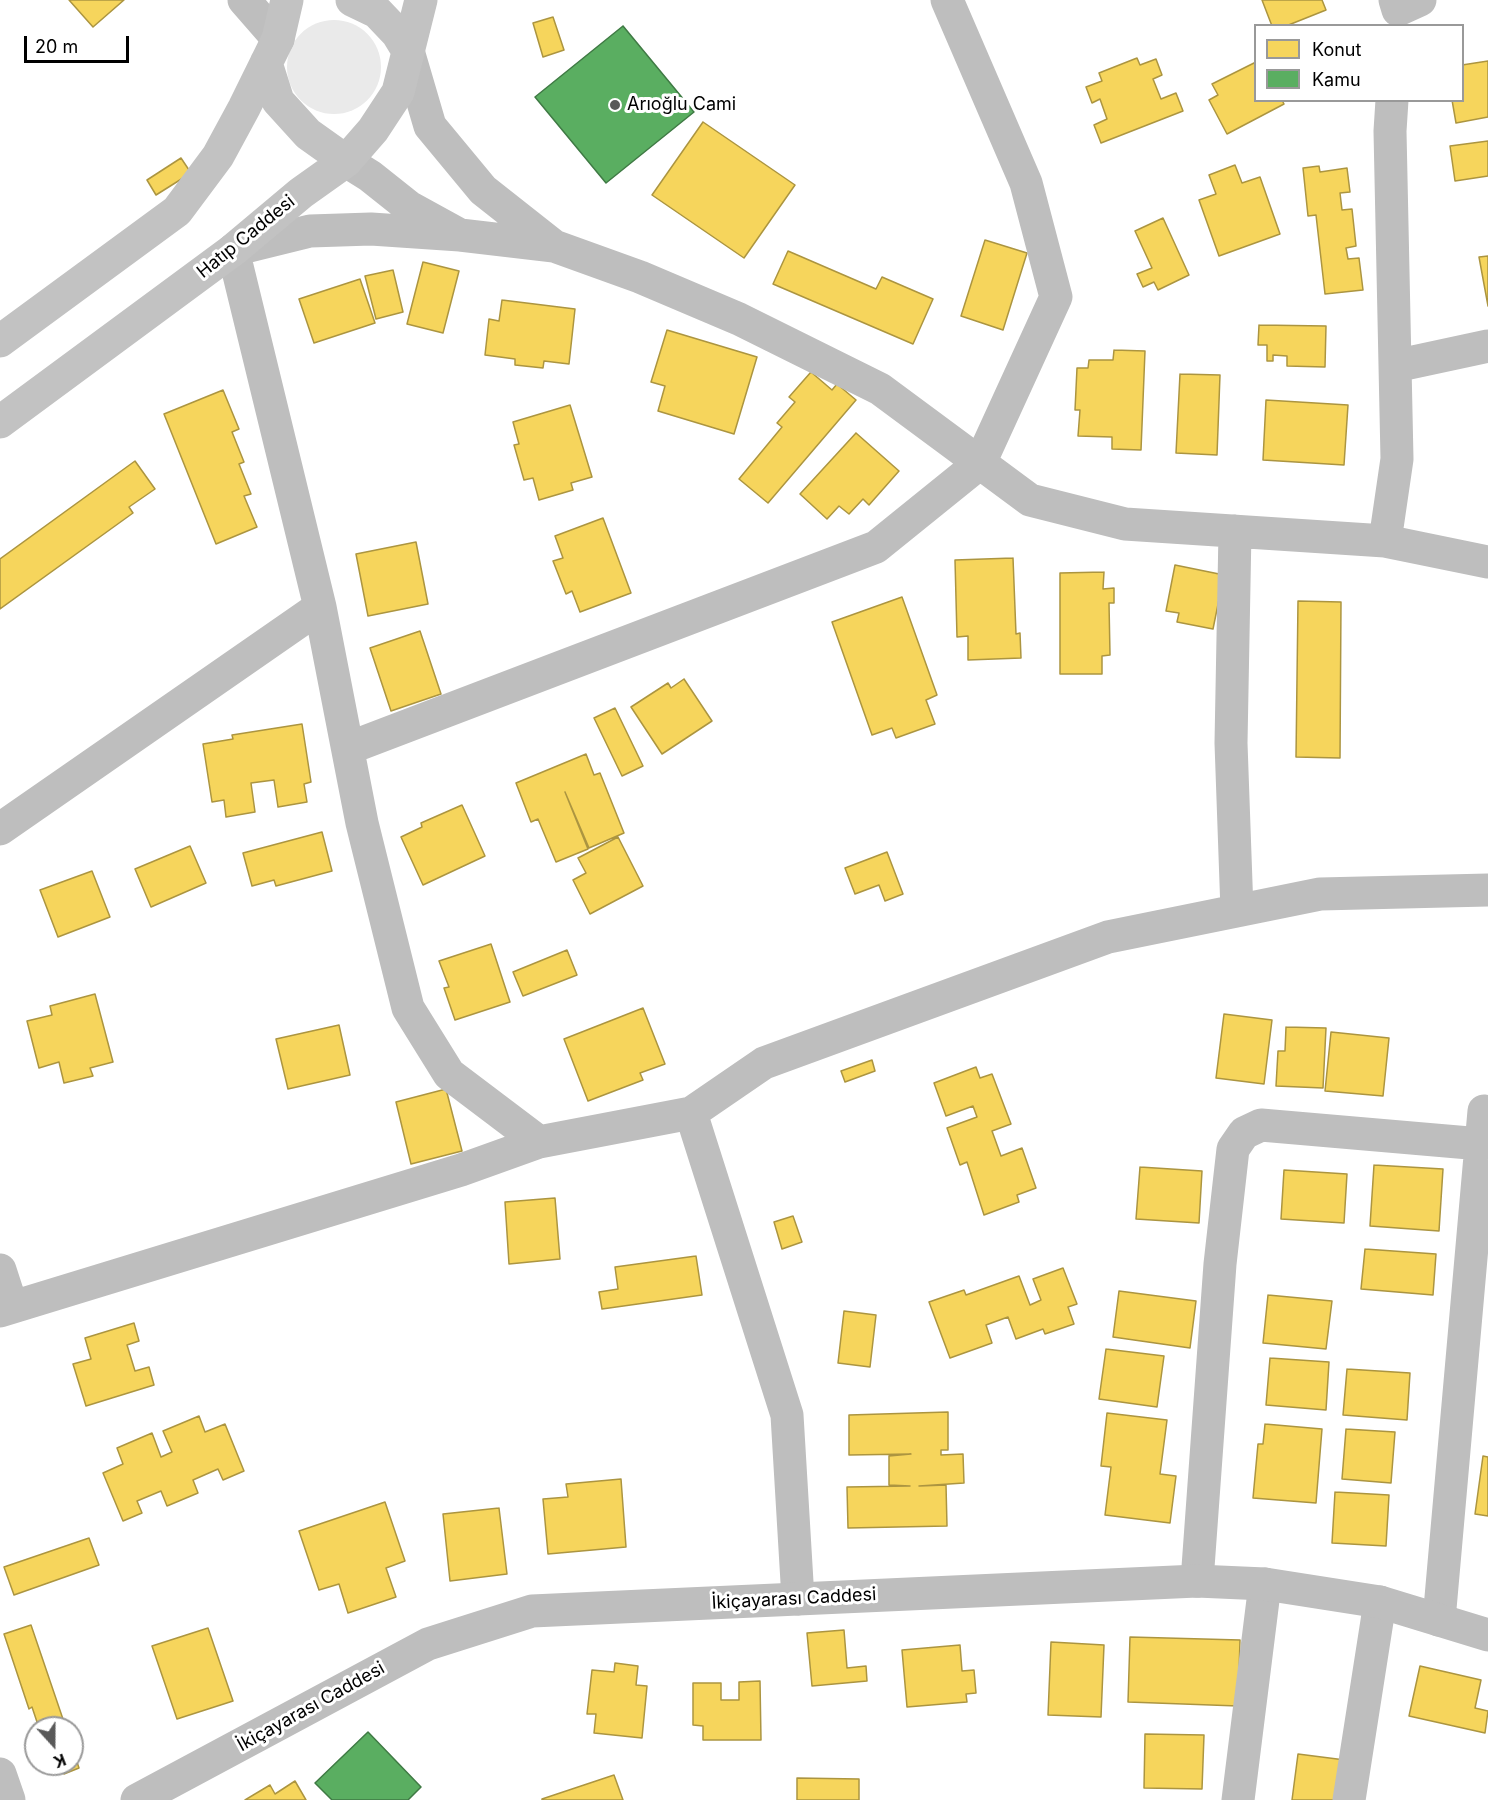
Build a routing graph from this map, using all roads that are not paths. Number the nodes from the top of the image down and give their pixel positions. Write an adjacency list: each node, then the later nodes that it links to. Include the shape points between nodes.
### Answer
1 (244, 0): 6 (street)
2 (288, 0): 6 (main road)
3 (352, 0): 7 (main road, via 376,12)
4 (422, 0): 7 (main road, Hatıp Caddesi)
5 (947, 0): 17 (street, via 1026,183 1056,297)
6 (272, 51): 9 (main road, via 278,101 308,134); 13 (main road, via 218,156 177,211)
7 (408, 51): 9 (main road, Hatıp Caddesi, via 398,92); 11 (street, via 430,126 483,190)
8 (1392, 102): 15 (street)
9 (346, 161): 10 (street, via 409,207); 12 (main road, Hatıp Caddesi)
10 (460, 235): 11 (street); 12 (street, via 371,229 310,231)
11 (554, 246): 17 (street, via 739,319 880,389)
12 (233, 250): 16 (main road, Hatıp Caddesi); 21 (street)
13 (0, 341)
14 (1488, 346): 15 (street)
15 (1395, 366): 19 (street, via 1397,459)
16 (0, 422)
17 (980, 463): 18 (street, via 1030,500 1125,524); 22 (street, via 876,547)
18 (1235, 531): 19 (street); 25 (street, via 1231,743)
19 (1384, 541): 20 (street)
20 (1488, 562)
21 (320, 607): 22 (street); 23 (street)
22 (349, 748): 28 (street, via 362,823 408,1008 449,1074)
23 (0, 829)
24 (1488, 890): 25 (street, via 1320,894)
25 (1237, 911): 27 (street, via 1108,936 764,1063)
26 (1484, 1111): 29 (street)
27 (691, 1113): 28 (street); 34 (street, via 787,1415)
28 (539, 1142): 31 (street, via 461,1170)
29 (1481, 1144): 32 (street, via 1261,1125 1244,1133 1233,1149 1220,1264); 36 (street)
30 (0, 1270): 31 (street)
31 (6, 1309)
32 (1197, 1581): 33 (street, İkiçayarası Caddesi); 34 (street, İkiçayarası Caddesi)
33 (1265, 1584): 35 (street, İkiçayarası Caddesi); 41 (street)
34 (798, 1599): 39 (street, İkiçayarası Caddesi, via 532,1611 428,1644)
35 (1380, 1602): 36 (street, İkiçayarası Caddesi); 42 (street)
36 (1439, 1620): 37 (street, İkiçayarası Caddesi)
37 (1488, 1635)
38 (0, 1774): 40 (street)
39 (142, 1799)
40 (9, 1800)
41 (1238, 1800)
42 (1349, 1800)

